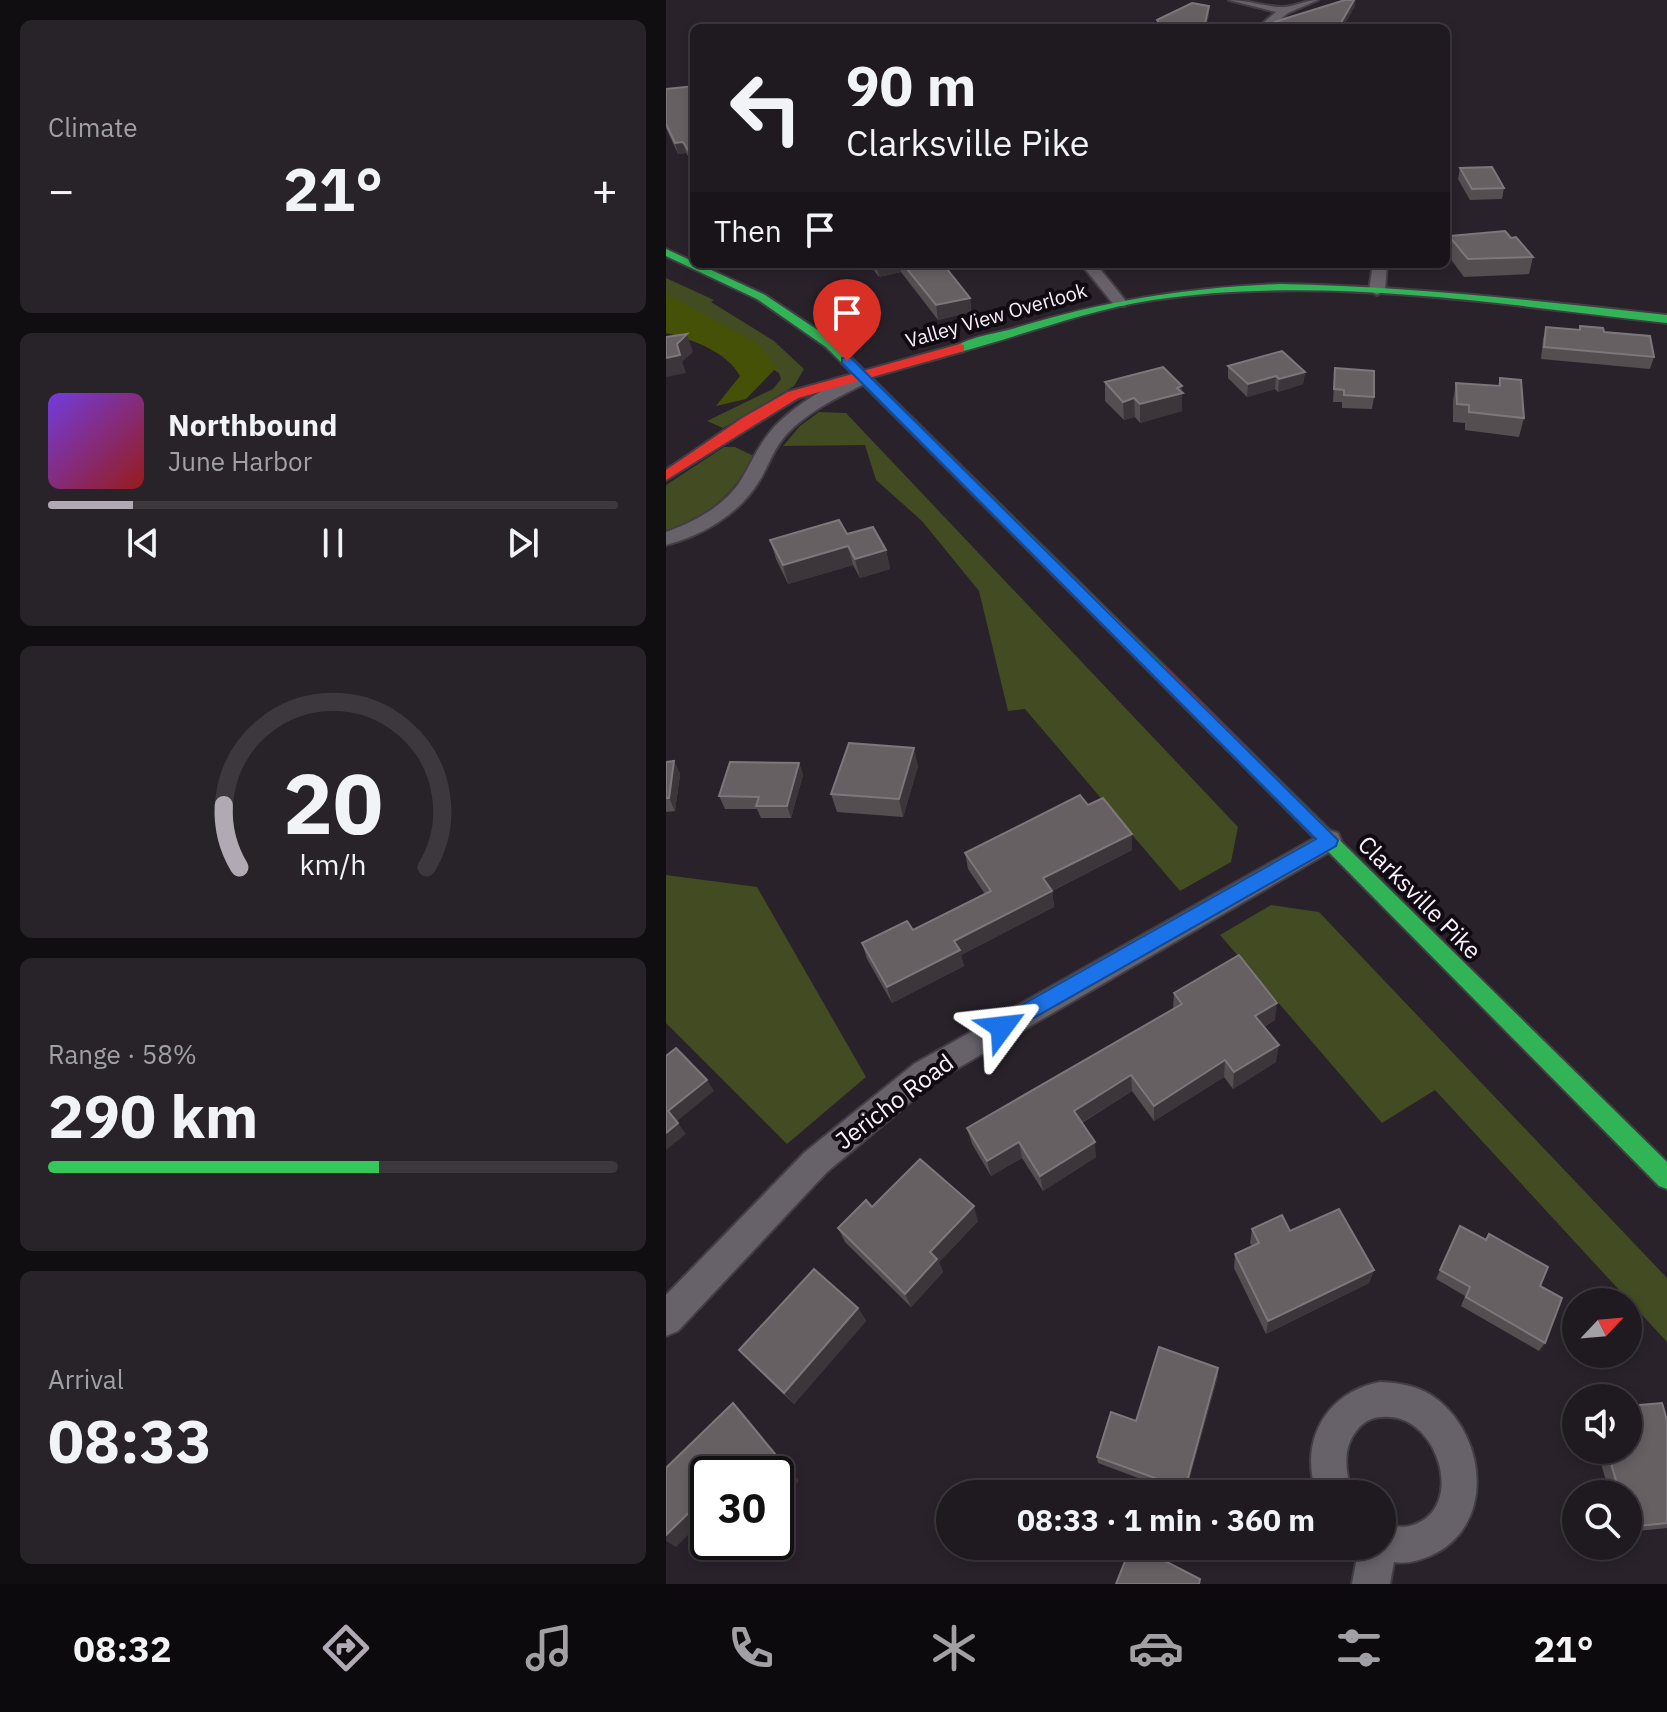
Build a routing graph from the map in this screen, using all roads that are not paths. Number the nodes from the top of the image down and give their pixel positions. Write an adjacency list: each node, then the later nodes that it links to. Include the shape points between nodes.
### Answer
1 (1234, 0): 3 (street)
2 (1313, 0): 3 (street)
3 (1284, 11): 4 (street)
4 (1267, 24)
5 (666, 252): 6 (main road, Clarksville Pike)
6 (690, 263)
7 (700, 268): 13 (main road, Clarksville Pike, via 784,311)
8 (1091, 268): 11 (street)
9 (1380, 268): 10 (street)
10 (1377, 290): 11 (main road, Valley View Overlook, via 1231,289); 12 (main road, Valley View Overlook)
11 (1120, 303): 13 (main road, Valley View Overlook)
12 (1667, 319)
13 (864, 377): 14 (main road, Valley View Overlook, via 793,395); 15 (street, via 795,417 767,447 735,500); 16 (main road, Clarksville Pike)
14 (666, 476)
15 (666, 539)
16 (1329, 840): 17 (main road, Clarksville Pike); 18 (street, Jericho Road, via 924,1073 816,1162)
17 (1667, 1178)
18 (666, 1319)
19 (1332, 1480): 20 (street, via 1328,1459 1332,1435 1364,1402 1389,1398 1429,1414 1448,1436 1459,1464 1460,1490 1453,1514 1437,1534 1410,1546)
20 (1396, 1545)
21 (1376, 1560): 22 (street)
22 (1371, 1584)

